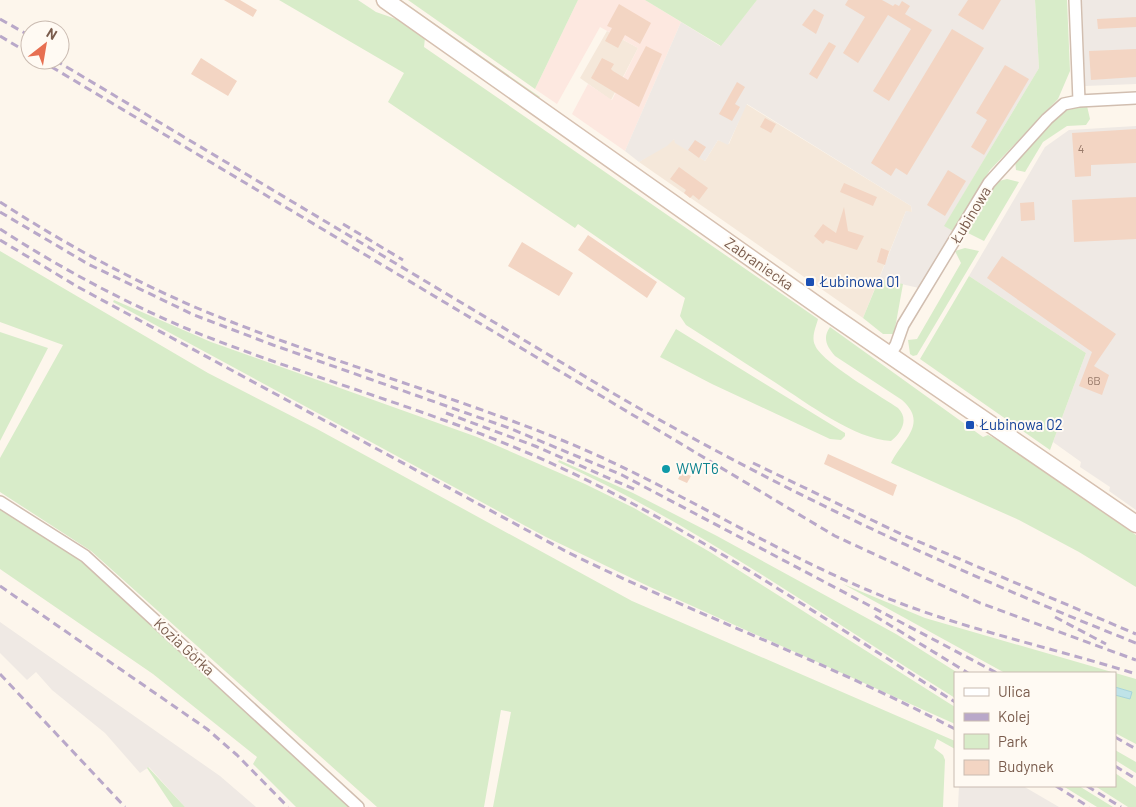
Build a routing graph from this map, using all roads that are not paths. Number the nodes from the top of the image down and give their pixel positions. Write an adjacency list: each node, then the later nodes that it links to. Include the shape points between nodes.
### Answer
1 (385, 0): 5 (main road, Zabraniecka)
2 (1075, 0): 4 (street)
3 (1136, 98): 4 (street, Łubinowa)
4 (1079, 101): 5 (street, Łubinowa, via 1064,104 1046,119 989,183 903,325)
5 (890, 354): 7 (main road, Zabraniecka)
6 (0, 502): 8 (street, Kozia Górka, via 86,556)
7 (1136, 524)
8 (358, 807)

